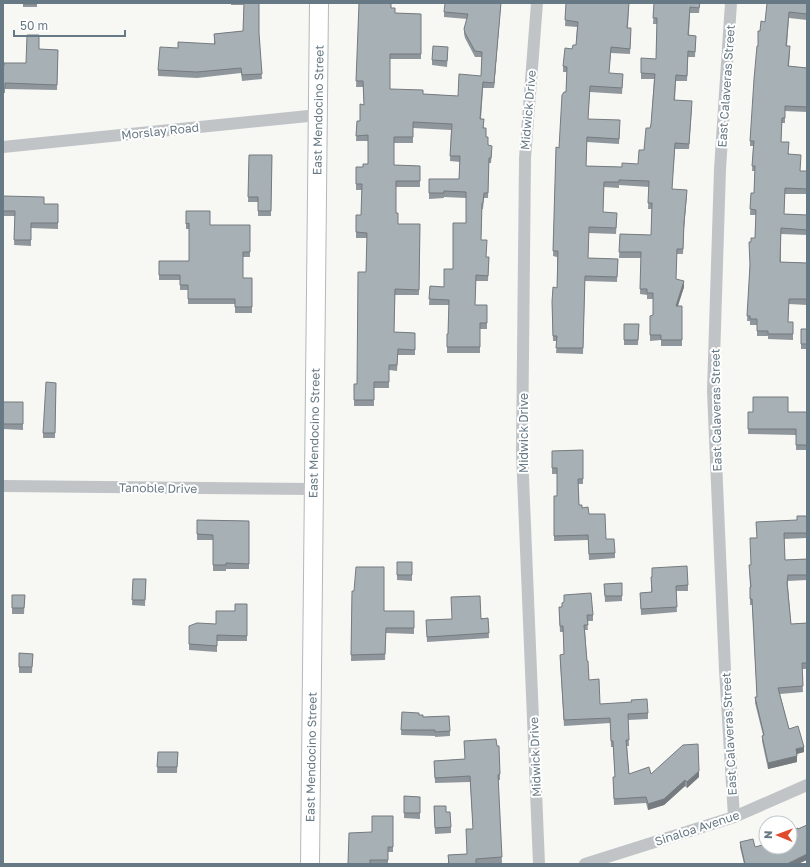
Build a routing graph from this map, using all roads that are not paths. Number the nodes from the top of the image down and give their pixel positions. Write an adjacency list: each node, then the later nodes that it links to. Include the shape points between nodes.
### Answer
1 (319, 3): 4 (street, East Mendocino Street)
2 (537, 3): 11 (street, Midwick Drive, via 525,158 522,453)
3 (731, 3): 9 (street, East Calaveras Street, via 720,169 713,391)
4 (318, 115): 5 (street, Morslay Road); 7 (street, East Mendocino Street)
5 (3, 147)
6 (3, 486): 7 (street, Tanoble Drive)
7 (314, 489): 10 (street, East Mendocino Street)
8 (807, 785): 9 (street, Sinaloa Avenue)
9 (734, 817): 12 (street, Sinaloa Avenue)
10 (310, 864)
11 (539, 864)
12 (585, 864)

